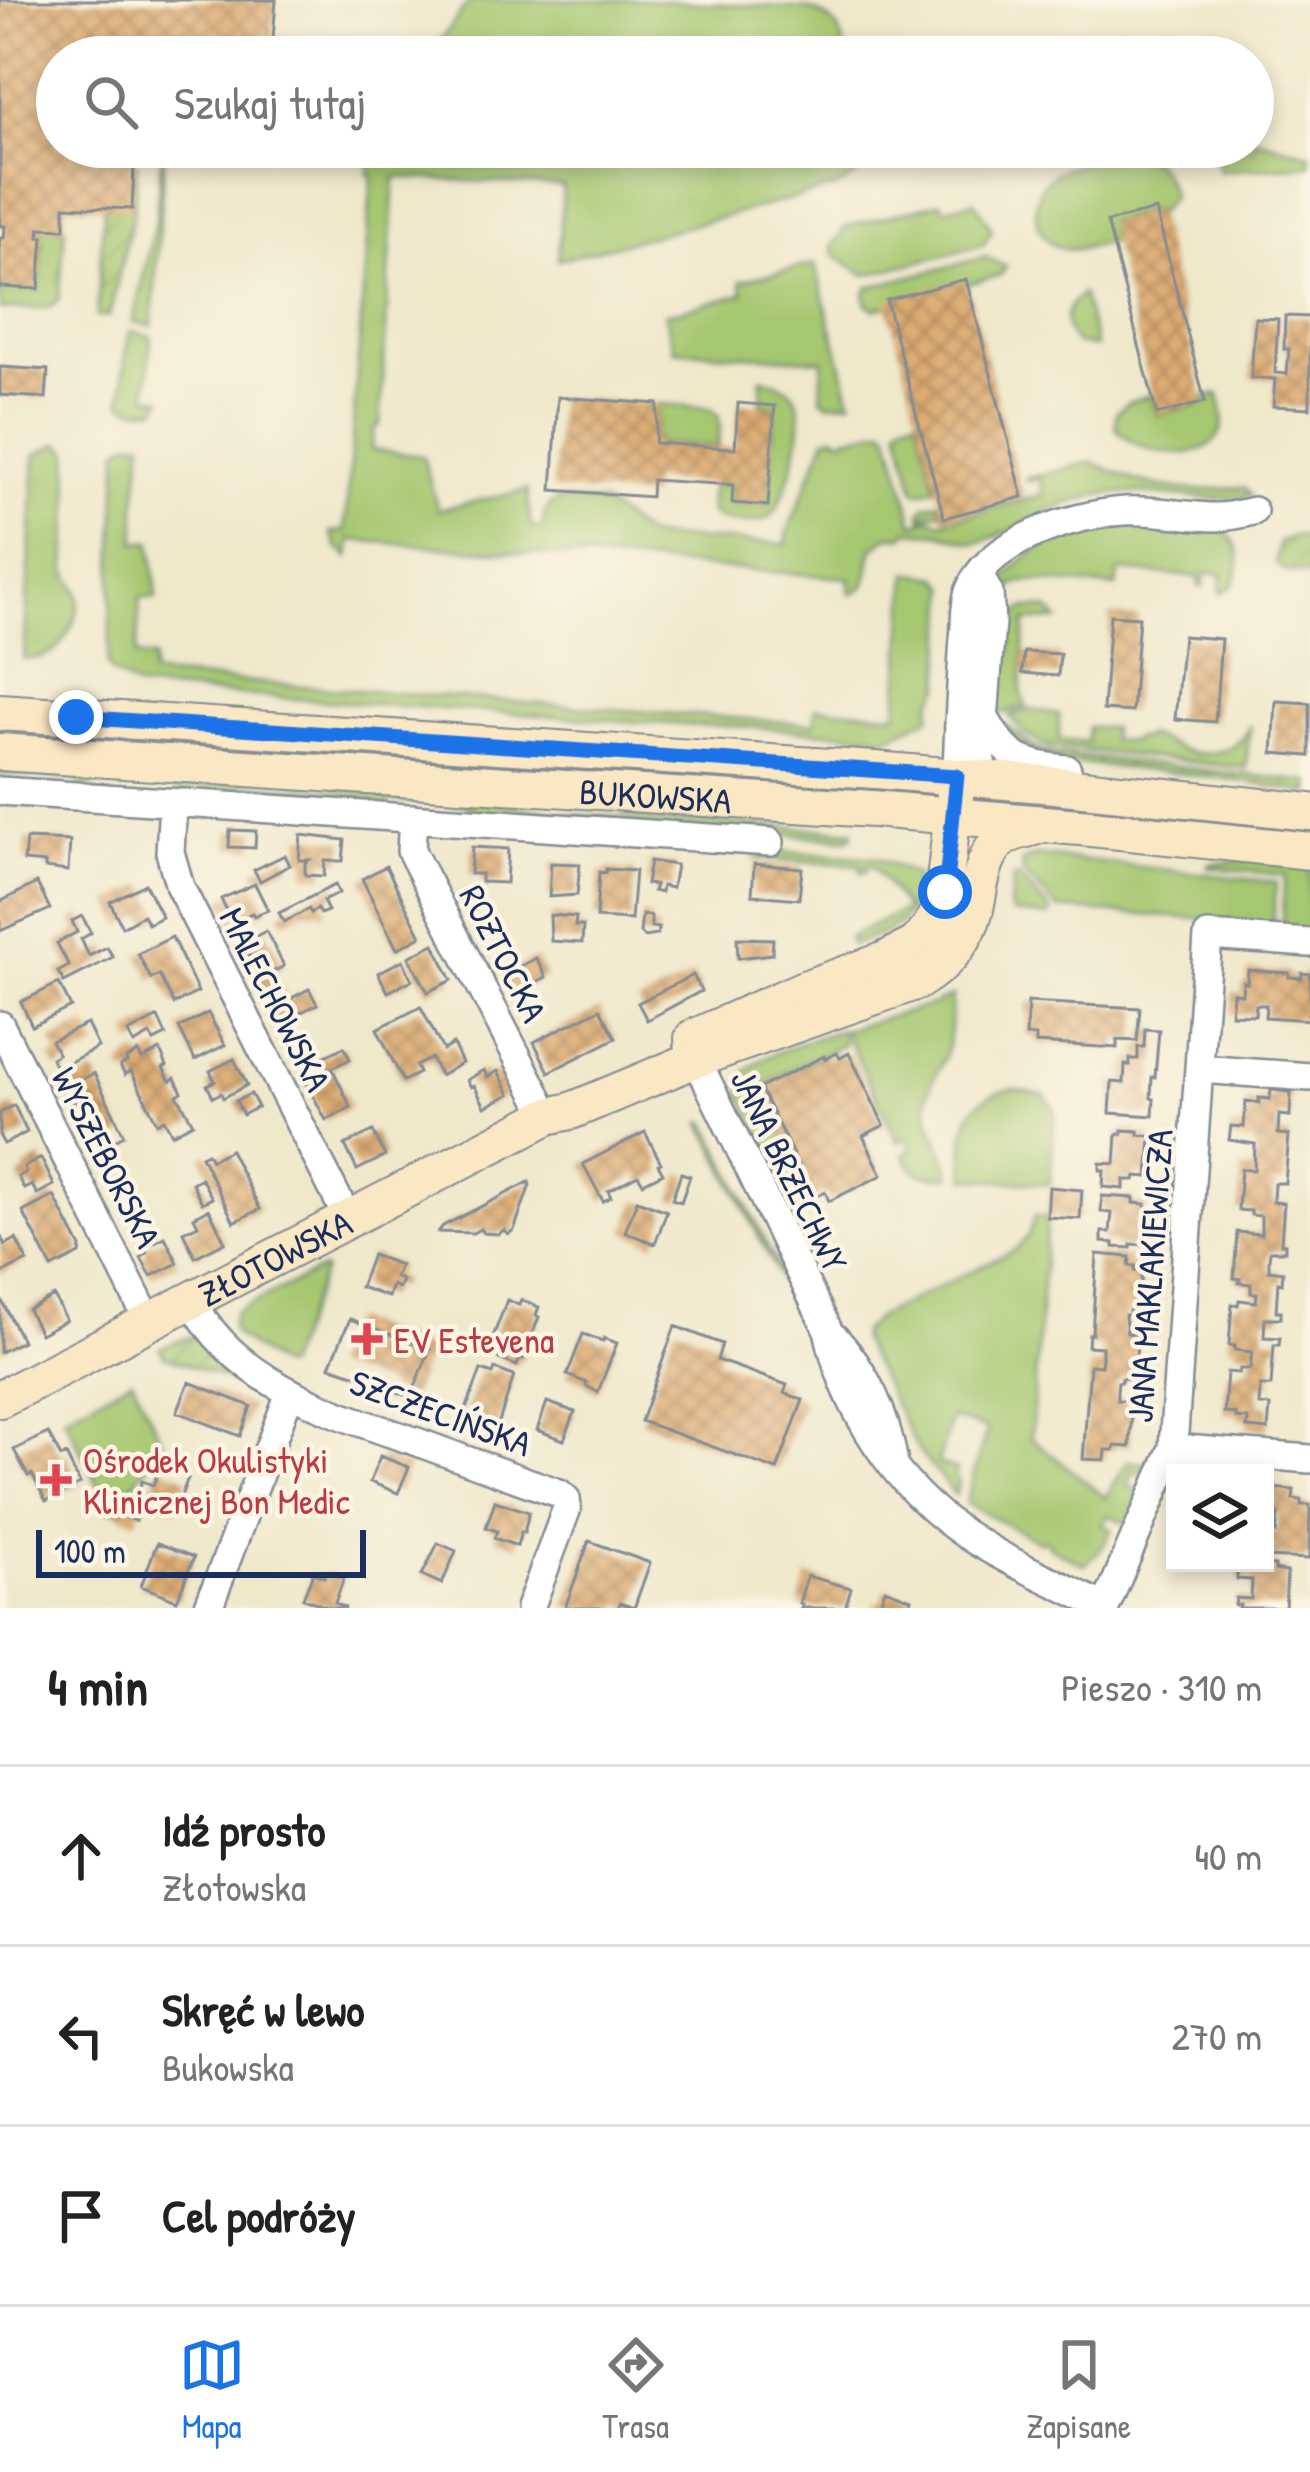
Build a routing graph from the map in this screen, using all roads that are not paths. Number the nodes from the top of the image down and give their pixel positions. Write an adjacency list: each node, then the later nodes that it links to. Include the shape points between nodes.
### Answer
1 (1253, 512): 3 (street, via 1133,511 1072,520 995,557 979,575 991,606)
2 (0, 712): 5 (main road, BUKOWSKA)
3 (972, 717): 5 (street, via 925,761); 6 (street); 8 (street, via 1020,761 1086,772)
4 (0, 752): 10 (main road, BUKOWSKA)
5 (898, 772): 6 (main road, BUKOWSKA)
6 (968, 777): 8 (main road, BUKOWSKA); 12 (main road, ZŁOTOWSKA)
7 (0, 791): 9 (street, BUKOWSKA)
8 (1120, 791): 11 (main road, BUKOWSKA)
9 (173, 803): 13 (street, BUKOWSKA); 24 (street, MALECHOWSKA, via 170,852 180,887)
10 (873, 809): 12 (main road, BUKOWSKA); 17 (main road, via 921,838)
11 (1310, 812)
12 (965, 817): 14 (main road, BUKOWSKA); 17 (main road, ZŁOTOWSKA)
13 (413, 818): 15 (street, BUKOWSKA); 23 (street, ROZTOCKA, via 411,851)
14 (1047, 824): 16 (main road, BUKOWSKA); 17 (main road, ZŁOTOWSKA, via 1000,841)
15 (770, 842)
16 (1310, 851)
17 (961, 890): 20 (main road, ZŁOTOWSKA, via 901,954 804,989)
18 (1310, 944): 21 (street, JANA MAKLAKIEWICZA, via 1208,936)
19 (0, 1025): 26 (street, WYSZEBORSKA)
20 (692, 1050): 23 (main road, ZŁOTOWSKA, via 568,1099); 33 (street, JANA BRZECHWY, via 828,1330 835,1364 894,1467 968,1536)
21 (1200, 1069): 22 (street); 29 (street, JANA MAKLAKIEWICZA)
22 (1310, 1077)
23 (548, 1116): 24 (main road, ZŁOTOWSKA)
24 (348, 1219): 25 (main road, ZŁOTOWSKA)
25 (192, 1300): 26 (main road, ZŁOTOWSKA); 27 (street, SZCZECIŃSKA, via 220,1343)
26 (149, 1322): 28 (main road, ZŁOTOWSKA)
27 (290, 1393): 31 (street); 32 (street, SZCZECIŃSKA, via 559,1492 567,1508)
28 (0, 1399)
29 (1173, 1448): 30 (street); 33 (street, JANA MAKLAKIEWICZA)
30 (1310, 1459)
31 (208, 1608)
32 (530, 1608)
33 (1105, 1608)

